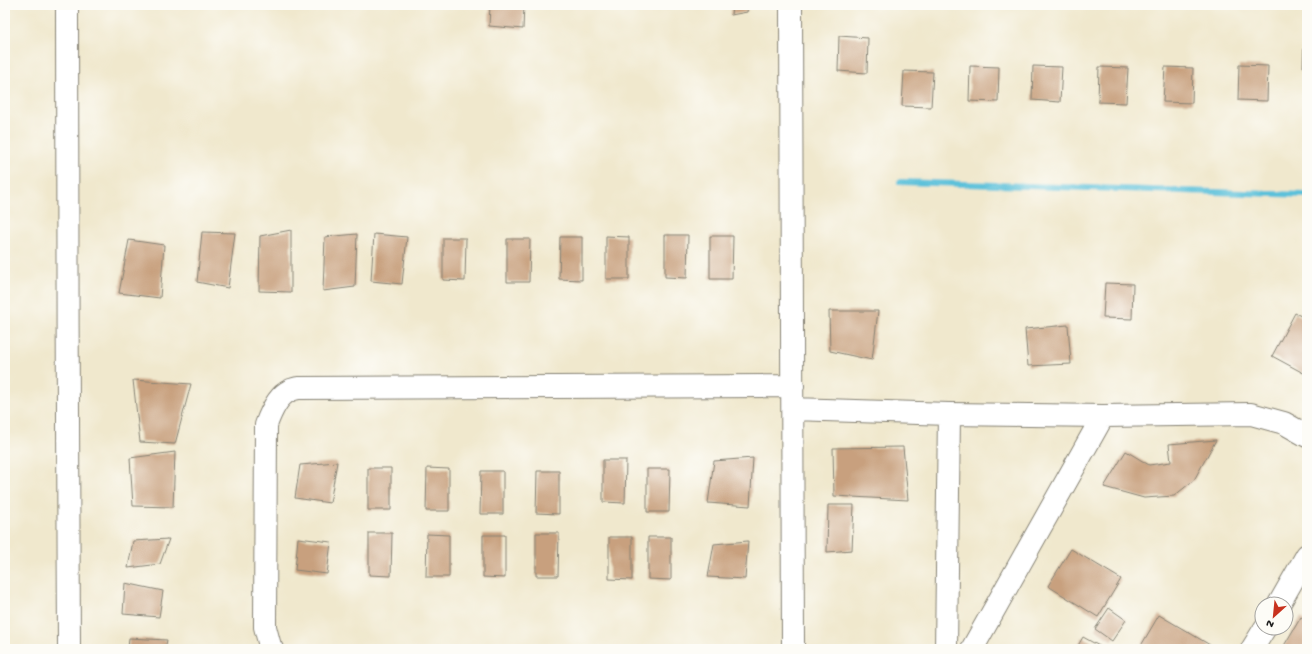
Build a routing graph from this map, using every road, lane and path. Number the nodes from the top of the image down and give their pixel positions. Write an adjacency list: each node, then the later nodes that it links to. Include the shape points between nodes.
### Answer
1 (67, 5): 11 (street)
2 (791, 5): 3 (street)
3 (793, 386): 4 (street); 12 (street, via 298,388 288,391 277,402 266,425 265,627)
4 (792, 410): 5 (street); 13 (street)
5 (949, 414): 6 (street); 14 (street)
6 (1103, 416): 7 (street, via 1251,414 1284,423); 15 (street)
7 (1307, 436)
8 (1307, 555): 9 (street)
9 (1284, 596)
10 (1260, 636): 16 (street)
11 (69, 649)
12 (272, 649)
13 (793, 649)
14 (946, 649)
15 (972, 649)
16 (1252, 649)

